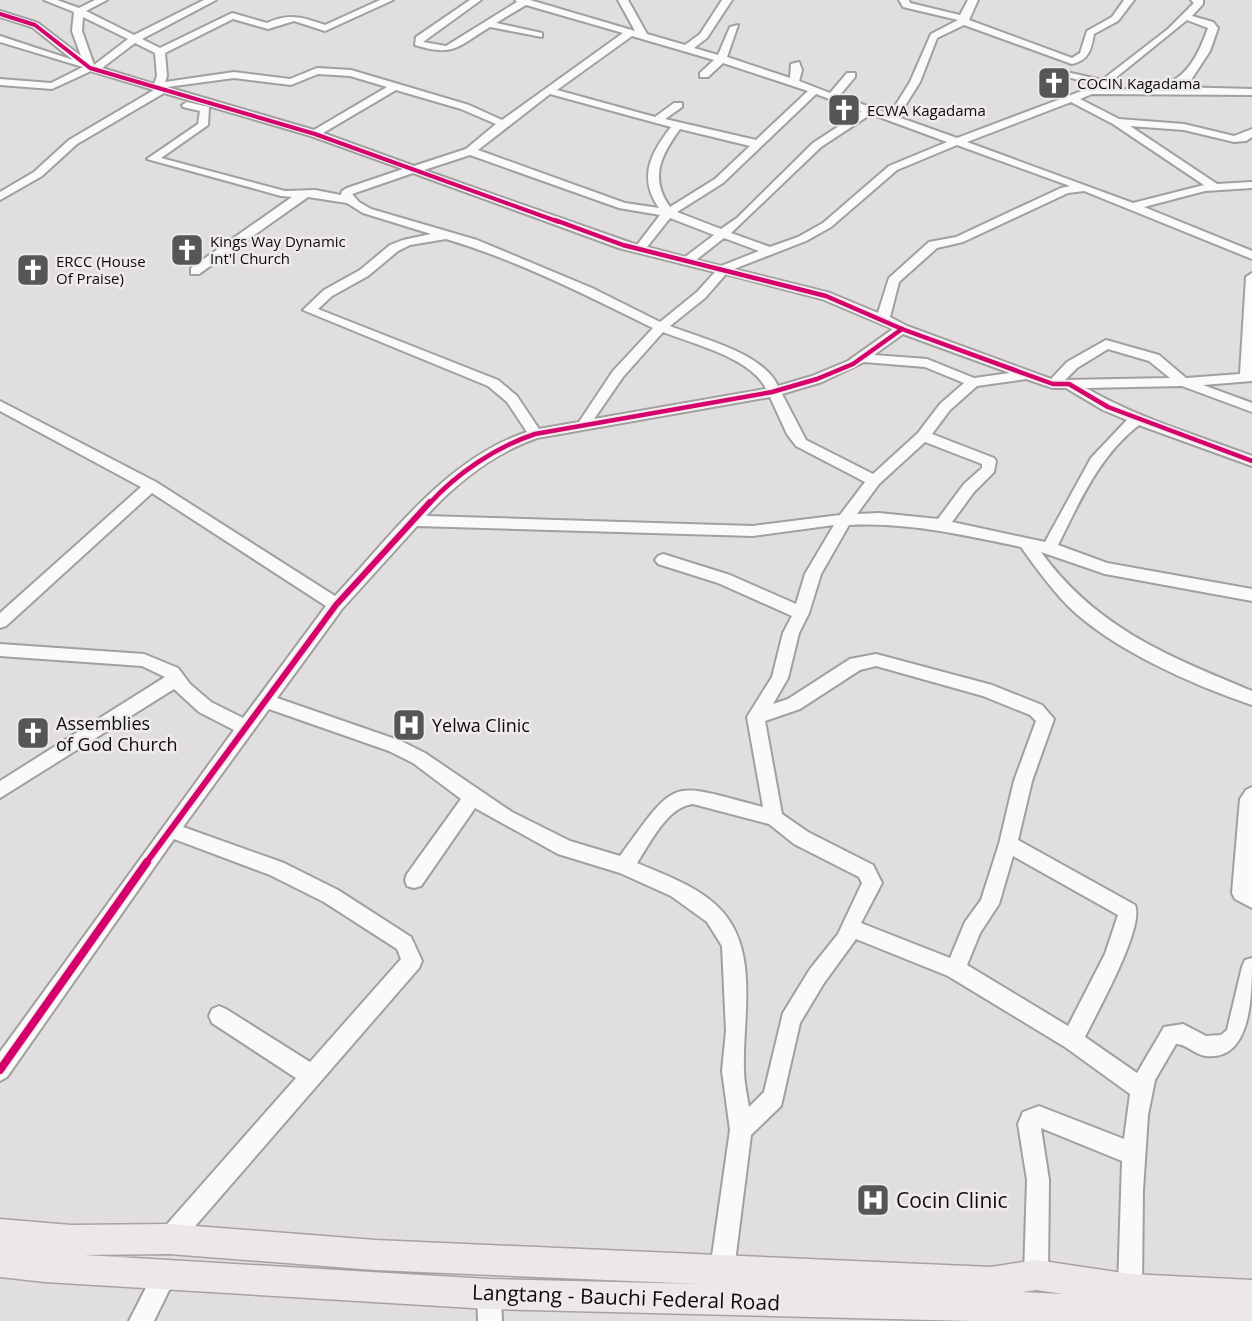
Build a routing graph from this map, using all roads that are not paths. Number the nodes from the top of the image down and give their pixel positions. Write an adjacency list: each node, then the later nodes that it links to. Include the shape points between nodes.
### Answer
1 (49, 0): 14 (street)
2 (102, 0): 14 (street)
3 (211, 0): 23 (street)
4 (373, 0): 15 (street)
5 (388, 0): 15 (street)
6 (476, 0): 19 (street, via 418,43 448,49)
7 (623, 0): 21 (street)
8 (727, 0): 25 (street, via 704,36)
9 (904, 0): 18 (street, via 916,9)
10 (973, 0): 18 (street)
11 (1129, 0): 18 (street, via 1115,19 1090,33 1087,51 1072,61)
12 (1196, 0): 17 (street, via 1200,2)
13 (522, 1): 19 (street); 21 (street)
14 (79, 10): 23 (street); 29 (street, via 77,31)
15 (358, 12): 26 (street, via 325,28 295,18 268,26 232,16)
16 (0, 14): 29 (street, via 35,25)
17 (1186, 17): 36 (street); 39 (street, via 1210,24 1210,41 1187,78)
18 (964, 20): 47 (street, via 936,34 924,52 919,76)
19 (489, 24): 22 (street)
20 (735, 27): 27 (street)
21 (637, 34): 25 (street); 40 (street)
22 (539, 35)
23 (136, 38): 26 (street); 29 (street)
24 (0, 39): 29 (street)
25 (686, 49): 27 (street)
26 (160, 52): 37 (street)
27 (721, 59): 31 (street); 34 (street)
28 (795, 64): 34 (street)
29 (92, 68): 33 (street, via 52,86); 37 (street)
30 (1053, 72): 36 (street)
31 (704, 75)
32 (850, 75): 42 (street)
33 (0, 82)
34 (793, 82): 38 (street)
35 (394, 86): 37 (street, via 351,73 317,71 291,82 234,75 174,82); 49 (street, via 465,107); 52 (street)
36 (1102, 87): 39 (street, via 1136,93); 43 (street)
37 (165, 89): 52 (street); 60 (street, via 187,105 205,109 203,125 152,159 285,194); 61 (street, via 73,142 38,174)
38 (815, 90): 42 (street); 54 (street)
39 (1164, 90): 41 (street)
40 (549, 91): 46 (street); 49 (street)
41 (1252, 92)
42 (832, 97): 45 (street)
43 (1073, 99): 48 (street); 53 (street)
44 (678, 105): 46 (street)
45 (868, 112): 47 (street); 66 (street, via 817,145 748,214)
46 (659, 119): 50 (street)
47 (891, 120): 53 (street)
48 (1117, 122): 51 (street, via 1184,127 1234,140 1242,140); 58 (street)
49 (504, 124): 55 (street)
50 (678, 124): 54 (street); 64 (street, via 656,156 651,171 658,201)
51 (1252, 132)
52 (315, 134): 56 (street)
53 (956, 142): 59 (street); 68 (street, via 892,168 827,225)
54 (757, 144): 64 (street, via 719,181)
55 (470, 151): 56 (street); 64 (street, via 623,206)
56 (416, 171): 62 (street, via 351,190 346,193); 67 (street)
57 (1252, 185): 58 (street)
58 (1214, 187): 63 (street)
59 (1086, 188): 63 (street); 74 (street, via 1065,190 959,240 933,245 893,281)
60 (304, 194): 62 (street); 72 (street)
61 (0, 197)
62 (351, 201): 65 (street, via 367,211)
63 (1131, 207): 69 (street)
64 (668, 213): 66 (street); 67 (street)
65 (446, 234): 75 (street, via 588,291); 90 (street, via 394,248 309,310 493,383 506,392)
66 (722, 234): 68 (street); 70 (street)
67 (639, 250): 70 (street)
68 (771, 252): 71 (street)
69 (1252, 255)
70 (688, 260): 71 (street)
71 (724, 269): 74 (street, via 807,290); 75 (street, via 701,295)
72 (195, 271)
73 (1252, 277): 80 (street)
74 (883, 319): 76 (street)
75 (661, 327): 85 (street, via 747,361 767,376); 89 (street, via 618,374)
76 (902, 329): 77 (street); 78 (street)
77 (964, 352): 79 (street); 81 (street)
78 (862, 358): 81 (street, via 927,363); 85 (street, via 817,379)
79 (1025, 374): 81 (street); 83 (street)
80 (1249, 377): 82 (street)
81 (973, 382): 91 (street, via 945,407)
82 (1184, 382): 83 (street, via 1154,358 1106,344 1072,364); 84 (street); 87 (street)
83 (1053, 384): 84 (street)
84 (1069, 384): 88 (street)
85 (775, 391): 89 (street); 93 (street, via 801,443)
86 (0, 405): 94 (street)
87 (1252, 408)
88 (1137, 420): 92 (street); 99 (street, via 1104,449)
89 (584, 424): 90 (street)
90 (535, 434): 96 (street, via 510,442 461,473 444,486)
91 (923, 436): 93 (street); 97 (street, via 989,461 989,469 975,481)
92 (1252, 461)
93 (874, 481): 95 (street)
94 (151, 486): 102 (street); 104 (street)
95 (845, 519): 96 (street, via 753,531); 97 (street, via 879,518); 103 (street, via 813,574)
96 (414, 521): 102 (street)
97 (942, 525): 98 (street)
98 (1027, 544): 99 (street); 107 (street, via 1067,595 1103,628 1162,660)
99 (1049, 548): 101 (street, via 1104,568)
100 (663, 560): 103 (street, via 724,579)
101 (1252, 595)
102 (336, 605): 108 (street)
103 (801, 613): 109 (street, via 791,633 780,678)
104 (0, 622)
105 (0, 650): 106 (street, via 144,660 172,673)
106 (176, 679): 110 (street, via 205,707); 111 (street)
107 (1252, 698)
108 (265, 701): 110 (street); 112 (street, via 395,746 419,758)
109 (756, 717): 114 (street); 116 (street, via 794,704 856,663 876,660 986,690 1036,710 1045,719 1023,781)
110 (245, 727): 115 (street)
111 (0, 790)
112 (471, 797): 117 (street, via 565,848); 118 (street)
113 (1251, 799): 119 (street, via 1242,894)
114 (774, 818): 117 (street, via 706,798 678,798 666,807); 120 (street, via 801,838 870,876 872,883)
115 (170, 830): 125 (street); 126 (street, via 277,869 331,896 404,943 412,961)
116 (1008, 844): 122 (street, via 989,904 972,928); 124 (street, via 1128,911 1128,921)
117 (624, 866): 128 (street, via 678,890 714,916 732,943 736,1031 733,1071)
118 (414, 880)
119 (1252, 899)
120 (849, 927): 122 (street); 128 (street, via 847,938 790,1020 773,1098)
121 (1252, 967): 127 (street, via 1236,1035 1226,1045 1204,1047 1183,1034 1171,1034)
122 (955, 969): 124 (street)
123 (219, 1016): 126 (street)
124 (1072, 1040): 127 (street)
125 (0, 1070)
126 (310, 1075): 131 (street)
127 (1141, 1089): 129 (street)
128 (741, 1130): 133 (street)
129 (1134, 1154): 135 (street, via 1039,1117 1031,1120 1038,1180); 136 (street)
130 (0, 1234): 131 (main road, via 71,1240)
131 (169, 1239): 133 (main road, via 375,1255)
132 (0, 1262): 134 (main road, Langtang - Bauchi Federal Road)
133 (722, 1270): 135 (main road, via 992,1282)
134 (165, 1274): 138 (main road, Langtang - Bauchi Federal Road); 141 (street)
135 (1036, 1275): 136 (main road)
136 (1130, 1289): 137 (main road)
137 (1252, 1295)
138 (489, 1308): 139 (main road, Langtang - Bauchi Federal Road)
139 (1019, 1314): 140 (main road, Langtang - Bauchi Federal Road)
140 (1252, 1318)
141 (141, 1321)

